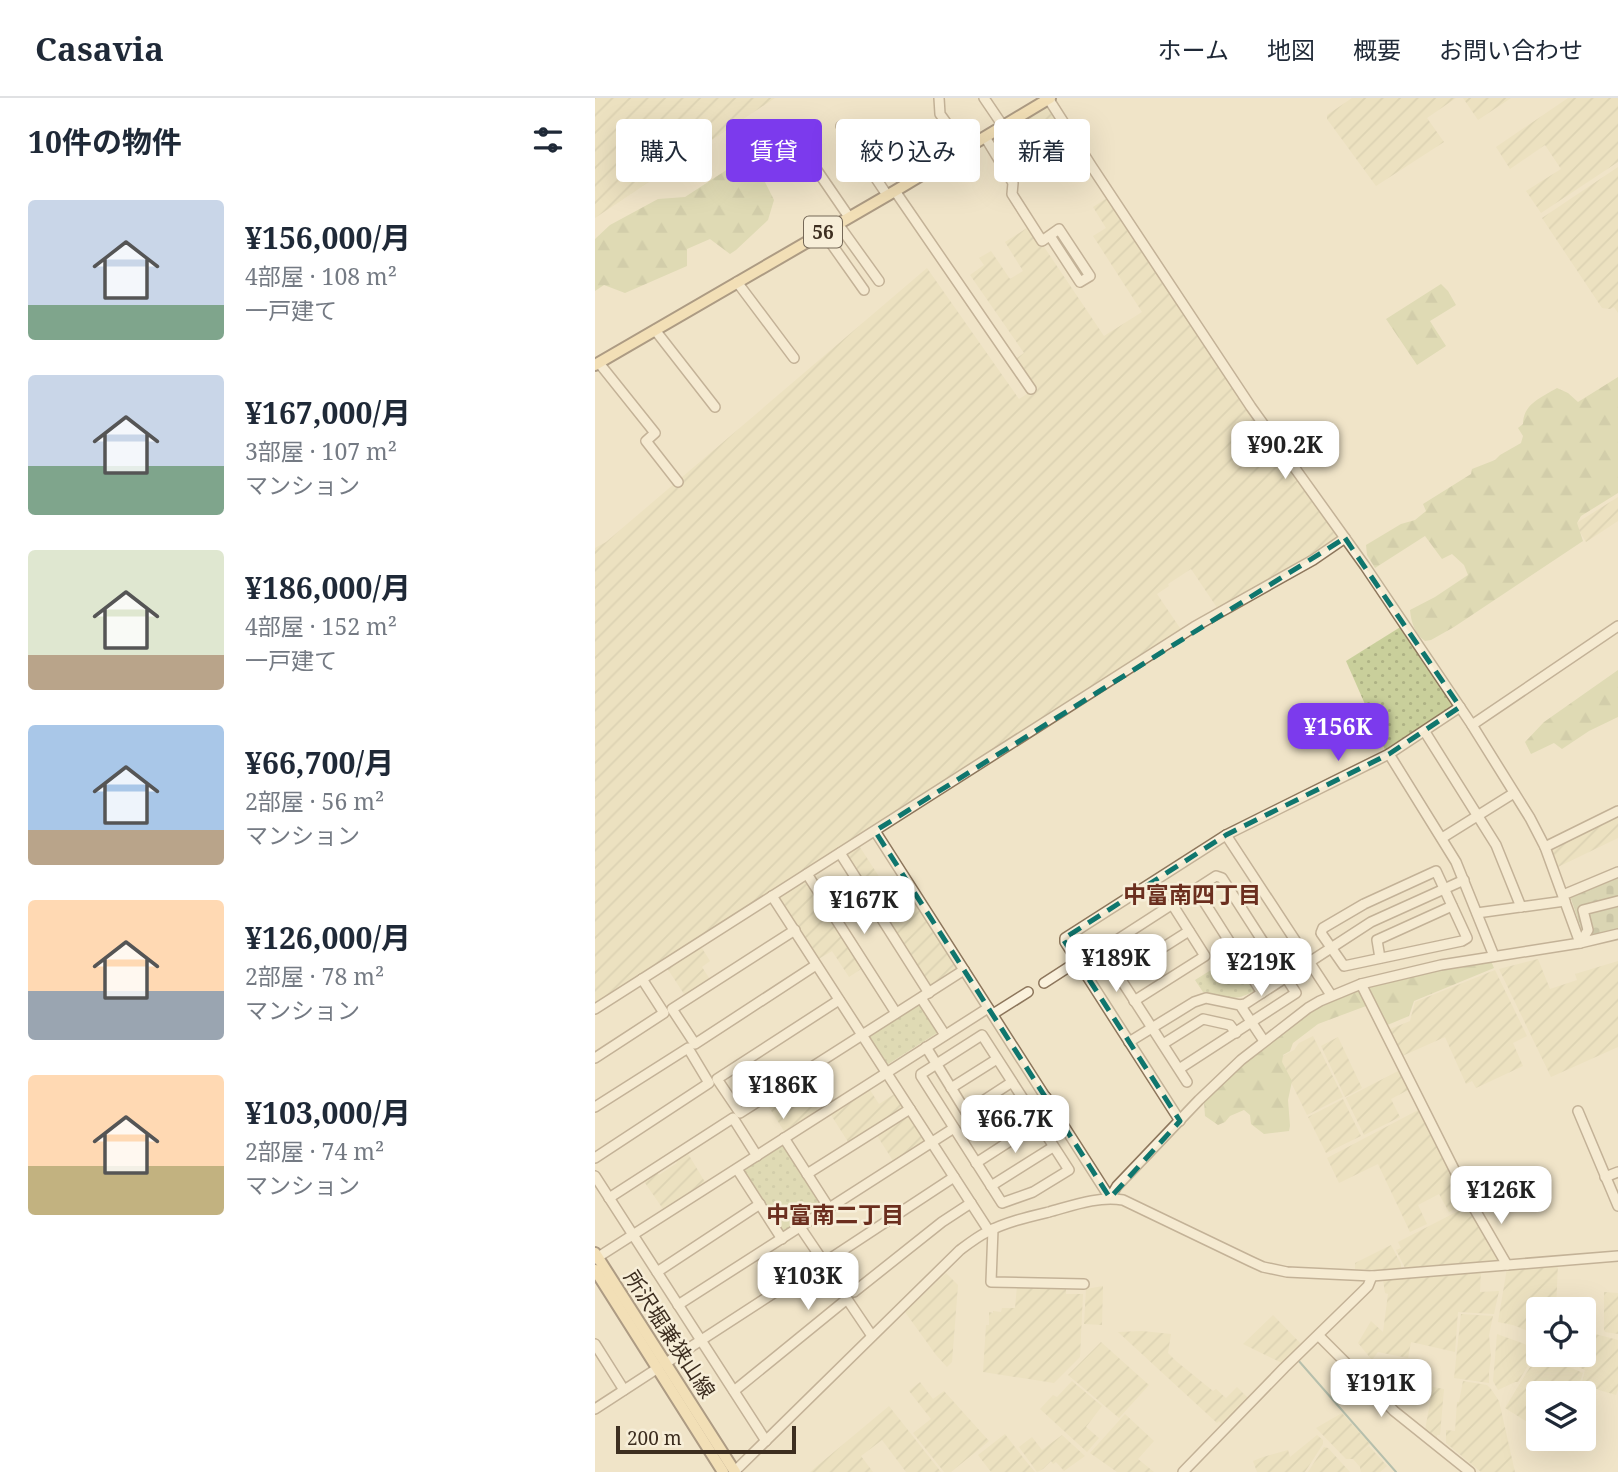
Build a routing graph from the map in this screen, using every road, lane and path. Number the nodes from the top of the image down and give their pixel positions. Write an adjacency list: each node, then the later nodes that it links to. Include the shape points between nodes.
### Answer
1 (939, 98): 5 (street)
2 (984, 98): 6 (street)
3 (1049, 98): 4 (main road, 56); 28 (street, via 1244,396)
4 (1018, 117): 7 (main road, 56)
5 (944, 119)
6 (998, 119)
7 (1015, 119)
8 (994, 132): 9 (main road, 56)
9 (985, 137): 10 (main road, 56); 18 (street, via 1013,183 1012,194 1042,241)
10 (980, 140)
11 (822, 178): 15 (street)
12 (883, 182): 14 (street)
13 (910, 182): 14 (main road, 56)
14 (891, 193): 15 (main road, 56); 25 (street)
15 (849, 217): 16 (main road, 56)
16 (838, 224): 17 (main road, 56); 19 (street)
17 (823, 232): 20 (main road, 56); 21 (street)
18 (1050, 236): 18 (street, via 1080,282 1090,276 1059,229)
19 (879, 281)
20 (737, 282): 22 (main road, 56); 23 (street)
21 (864, 290)
22 (655, 330): 24 (main road, 56); 26 (street)
23 (794, 358)
24 (597, 364): 27 (street, via 655,432 646,441)
25 (1031, 389)
26 (715, 407)
27 (678, 482)
28 (1345, 538): 30 (street); 37 (street, via 1195,627)
29 (1618, 626): 31 (street)
30 (1460, 707): 31 (street); 32 (street)
31 (1472, 725): 34 (street)
32 (1425, 732): 33 (street); 36 (street)
33 (1389, 754): 38 (street); 39 (street)
34 (1514, 793): 36 (street); 40 (street)
35 (1618, 811): 40 (street)
36 (1478, 816): 39 (street); 52 (street, via 1496,845)
37 (874, 831): 41 (street); 64 (street)
38 (1226, 835): 61 (street, via 1065,938); 62 (street)
39 (1442, 838): 44 (street)
40 (1545, 847): 48 (street)
41 (840, 853): 43 (street); 72 (street)
42 (1618, 872): 48 (street)
43 (807, 874): 47 (street); 79 (street)
44 (1464, 880): 46 (street); 53 (street)
45 (1196, 889): 50 (street); 66 (street, via 1216,876 1222,878); 71 (street)
46 (1445, 889): 51 (street); 58 (street, via 1371,922); 58 (street, via 1436,871 1364,904 1323,928 1321,933)
47 (772, 896): 54 (street); 67 (street)
48 (1564, 898): 52 (street); 57 (street)
49 (1618, 901): 57 (street, via 1583,910 1588,930)
50 (1172, 904): 55 (street); 65 (street, via 1106,947 1105,955)
51 (1453, 906): 60 (street, via 1377,940); 60 (street, via 1467,938)
52 (1521, 907): 53 (street)
53 (1477, 914): 59 (street)
54 (795, 930): 63 (street); 63 (street, via 672,1009 695,1044)
55 (1189, 931): 65 (street); 75 (street, via 1205,956)
56 (1618, 934): 57 (street)
57 (1582, 939): 59 (street)
58 (1331, 947): 60 (street, via 1344,966); 62 (street)
59 (1494, 956): 69 (street)
60 (1380, 958)
61 (1078, 961): 68 (street); 86 (street)
62 (1309, 962): 66 (street); 73 (street)
63 (816, 965): 74 (street)
64 (964, 970): 72 (street); 78 (street)
65 (1118, 976): 75 (street)
66 (1286, 977): 71 (street); 80 (street, via 1296,993)
67 (642, 979): 77 (street); 89 (street, via 664,1013)
68 (1044, 983)
69 (1361, 984): 73 (street); 131 (street)
70 (1028, 992): 78 (street)
71 (1262, 993): 76 (street)
72 (925, 995): 79 (street); 84 (street)
73 (1331, 995): 85 (street)
74 (839, 1000): 83 (street); 83 (street, via 717,1079 740,1113)
75 (1134, 1000): 81 (street)
76 (1240, 1005): 80 (street); 81 (street, via 1198,999)
77 (595, 1009)
78 (990, 1011): 84 (street); 97 (street)
79 (896, 1013): 83 (street)
80 (1251, 1022): 82 (street); 85 (street)
81 (1152, 1028): 86 (street); 87 (street)
82 (1236, 1033): 87 (street, via 1230,1025 1203,1019); 92 (street)
83 (862, 1035): 93 (street)
84 (944, 1035): 88 (street)
85 (1264, 1041): 103 (street)
86 (1129, 1042): 103 (street)
87 (1163, 1044): 92 (street)
88 (926, 1048): 91 (street); 93 (street)
89 (595, 1058)
90 (997, 1059): 91 (street, via 982,1035); 95 (street); 96 (street)
91 (936, 1064): 96 (street); 105 (street, via 921,1076)
92 (1179, 1069): 94 (street)
93 (885, 1073): 100 (street); 106 (street)
94 (1187, 1082)
95 (1011, 1083): 99 (street); 102 (street)
96 (951, 1088): 102 (street)
97 (1046, 1097): 99 (street); 120 (street)
98 (595, 1107): 110 (street, via 688,1048 709,1083)
99 (1028, 1108): 102 (street, via 992,1129 979,1126); 104 (street)
100 (910, 1109): 107 (street); 114 (street)
101 (1578, 1111): 117 (street)
102 (966, 1112)
103 (1180, 1121): 120 (street)
104 (1038, 1123): 108 (street); 111 (street)
105 (954, 1128): 107 (street); 111 (street)
106 (784, 1138): 109 (street); 114 (street)
107 (931, 1143): 116 (street); 124 (street)
108 (1053, 1147): 118 (street); 118 (street, via 1069,1170 1033,1192 1002,1203)
109 (757, 1156): 112 (street); 119 (street, via 733,1118)
110 (595, 1158)
111 (976, 1163): 118 (street)
112 (737, 1169): 122 (street); 127 (street)
113 (1618, 1172): 117 (street)
114 (807, 1174): 124 (street)
115 (595, 1176): 119 (street)
116 (954, 1177): 121 (street); 121 (street, via 831,1258 854,1293)
117 (1605, 1177): 123 (street)
118 (991, 1186)
119 (609, 1198): 127 (street)
120 (1110, 1198): 126 (street); 134 (street, via 1133,1204 1273,1270)
121 (971, 1203): 126 (street)
122 (760, 1204): 128 (street); 133 (street)
123 (1618, 1206)
124 (829, 1208): 125 (street)
125 (800, 1227): 128 (street); 139 (street, via 823,1261)
126 (991, 1230): 135 (street, via 991,1282); 137 (street, via 960,1250)
127 (633, 1235): 130 (street); 133 (street)
128 (782, 1239): 136 (street)
129 (1618, 1256): 131 (street)
130 (596, 1257): 141 (main road, 所沢堀兼狭山線)
131 (1507, 1265): 134 (street)
132 (595, 1269): 141 (main road, 所沢堀兼狭山線)
133 (657, 1272): 136 (street)
134 (1372, 1276): 138 (street, via 1368,1286)
135 (1084, 1284)
136 (678, 1305): 139 (street)
137 (872, 1336): 143 (street, via 847,1299); 145 (street)
138 (1319, 1336): 148 (street); 149 (street, via 1388,1405)
139 (701, 1341): 141 (street); 143 (street)
140 (595, 1344): 142 (street)
141 (662, 1366): 142 (street); 146 (main road, 所沢堀兼狭山線); 147 (main road, 所沢堀兼狭山線)
142 (624, 1390): 144 (street)
143 (734, 1391): 145 (street)
144 (595, 1409)
145 (766, 1441): 147 (street)
146 (723, 1472)
147 (735, 1472)
148 (1183, 1472)
149 (1470, 1472)

